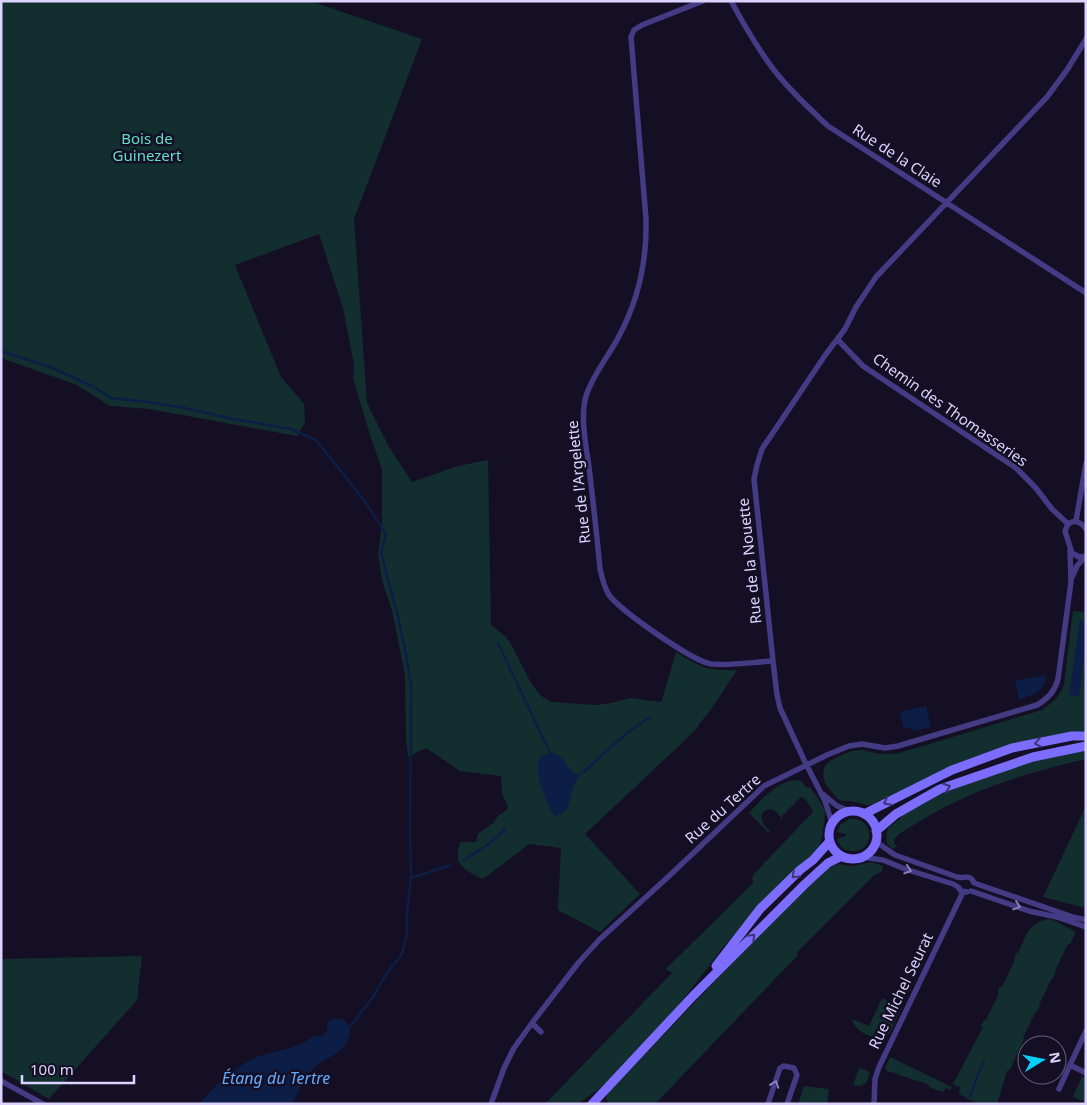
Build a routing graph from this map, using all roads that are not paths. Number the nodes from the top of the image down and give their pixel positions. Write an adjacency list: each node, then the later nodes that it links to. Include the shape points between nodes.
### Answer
1 (703, 1): 14 (street, Rue de l'Argelette, via 642,25 634,30 631,38 646,219 645,258 630,314 586,396 586,443 600,569 603,582 617,604 681,650 709,664)
2 (731, 1): 4 (street, Rue de la Claie, via 772,69 818,117)
3 (1086, 39): 4 (street, Rue de la Nouette, via 1047,97)
4 (946, 203): 5 (street, Rue de la Claie); 6 (street, Rue de la Nouette, via 876,276)
5 (1086, 294)
6 (838, 340): 9 (street, Chemin des Thomasseries, via 863,366 1016,468); 14 (street, Rue de la Nouette, via 762,450 757,464 754,479)
7 (1086, 463): 8 (street)
8 (1076, 521): 9 (street); 10 (street)
9 (1068, 524): 11 (street, Rue du Tertre, via 1065,533)
10 (1086, 529)
11 (1070, 550): 12 (street, via 1076,556); 13 (street, Rue du Tertre)
12 (1085, 556): 13 (street, Rue du Tertre)
13 (1071, 582): 17 (street, Rue du Tertre, via 1058,679 1045,700 898,746 849,746)
14 (773, 661): 17 (street, Rue de la Nouette, via 780,708)
15 (1086, 736): 20 (main road, one-way to 20, via 1012,748 952,770)
16 (1086, 746): 22 (main road, one-way to 16, via 896,814 940,789 1033,757)
17 (806, 765): 18 (street, Rue de la Nouette); 35 (street, Rue du Tertre, via 764,786 600,939)
18 (822, 794): 19 (street, Rue de la Nouette); 21 (street, Rue de la Nouette)
19 (850, 811): 20 (main road); 21 (main road)
20 (864, 814): 22 (main road)
21 (832, 823): 23 (main road)
22 (876, 831): 24 (main road)
23 (830, 841): 25 (main road); 34 (main road, one-way to 34, via 760,909)
24 (875, 841): 26 (main road); 27 (street, via 895,856)
25 (842, 856): 26 (main road); 34 (main road, one-way to 25, via 804,884 828,863)
26 (862, 857): 29 (street, one-way to 29, via 883,860)
27 (961, 878): 28 (street, via 969,877); 29 (street)
28 (974, 883): 30 (street); 32 (street)
29 (958, 887): 31 (street)
30 (971, 891): 31 (street); 33 (street, one-way to 33)
31 (963, 892): 47 (street, Rue Michel Seurat, via 878,1067)
32 (1086, 920)
33 (1086, 927)
34 (693, 996): 44 (main road)
35 (532, 1023): 37 (street); 43 (street, Rue du Tertre, via 507,1062)
36 (1086, 1031): 38 (street)
37 (541, 1032)
38 (1070, 1065): 39 (street); 41 (street)
39 (1086, 1073)
40 (1, 1081): 42 (street)
41 (1059, 1089)
42 (43, 1104)
43 (491, 1104)
44 (592, 1104)
45 (768, 1104): 46 (street, one-way to 46, via 778,1072 784,1066 794,1068 797,1075)
46 (787, 1104)
47 (874, 1104)

